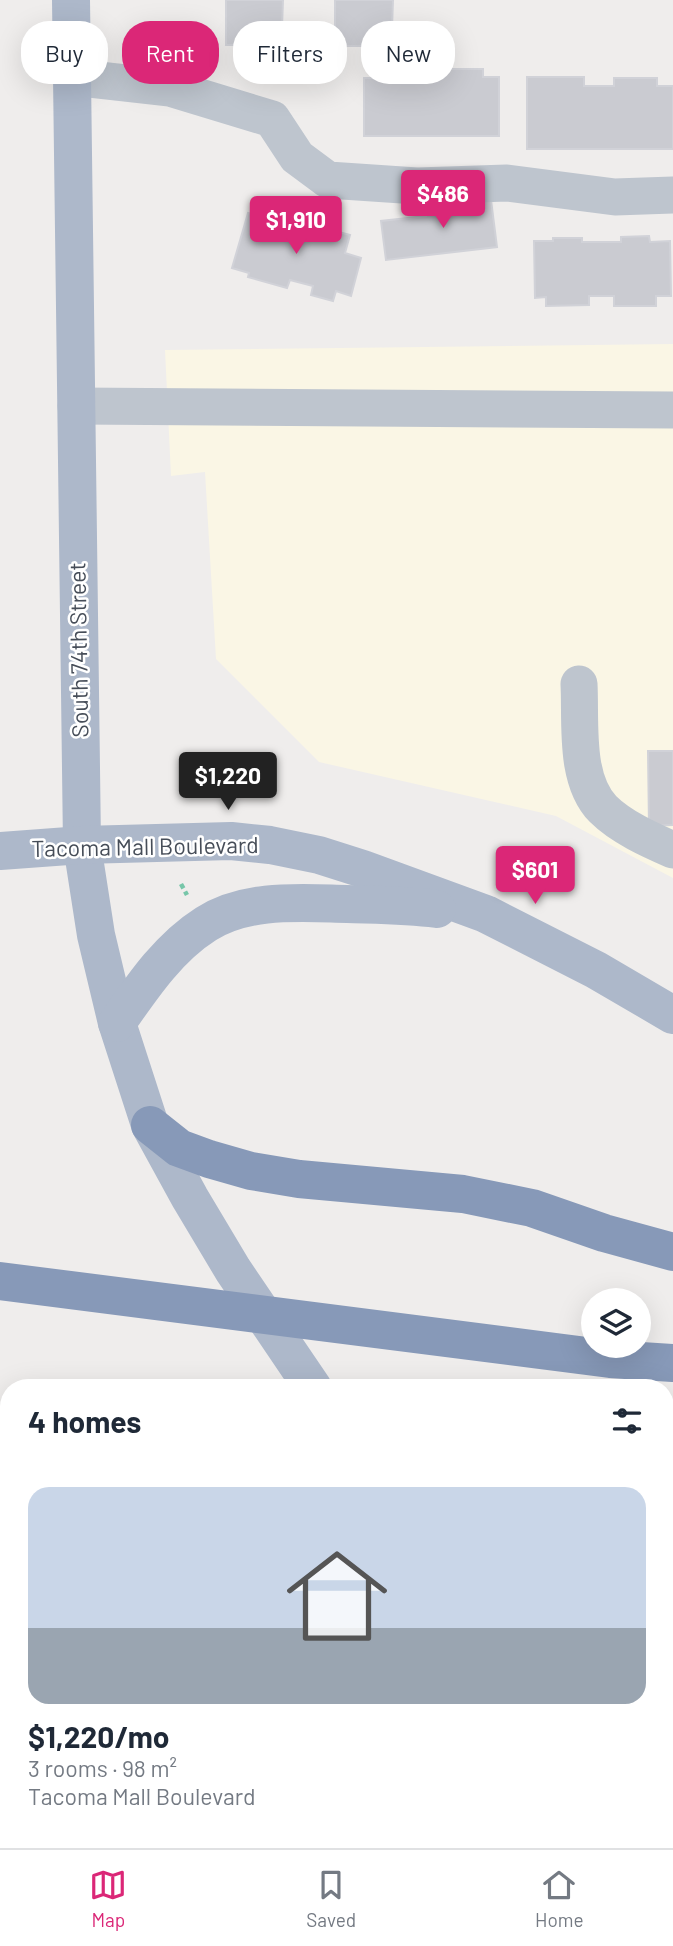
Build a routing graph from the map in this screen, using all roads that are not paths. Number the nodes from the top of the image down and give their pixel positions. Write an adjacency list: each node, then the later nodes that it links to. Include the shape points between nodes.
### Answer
1 (71, 0): 2 (main road, South 74th Street)
2 (71, 21)
3 (108, 82): 5 (lane, via 170,88 272,119 298,157 328,180 417,186 507,183 615,197)
4 (72, 84): 6 (main road, South 74th Street)
5 (673, 195)
6 (76, 406): 7 (lane); 9 (main road, South 74th Street)
7 (673, 410)
8 (579, 684): 10 (lane, via 582,768 590,789 603,809 637,834)
9 (82, 845): 11 (main road, Tacoma Mall Boulevard); 12 (main road, Tacoma Mall Boulevard, via 231,841 270,845 363,869); 14 (main road, South 74th Street, via 96,935)
10 (673, 850)
11 (0, 851)
12 (486, 914): 13 (main road, Tacoma Mall Boulevard); 14 (main road, via 412,906 294,903 230,913 207,923 183,943 146,981)
13 (673, 1015)
14 (117, 1023): 15 (main road, South 74th Street)
15 (150, 1125): 16 (highway, via 179,1148 251,1171 463,1194 532,1208); 19 (main road, South 74th Street, via 233,1270)
16 (673, 1252)
17 (0, 1281): 18 (highway, via 610,1359)
18 (673, 1363)
19 (307, 1379)

